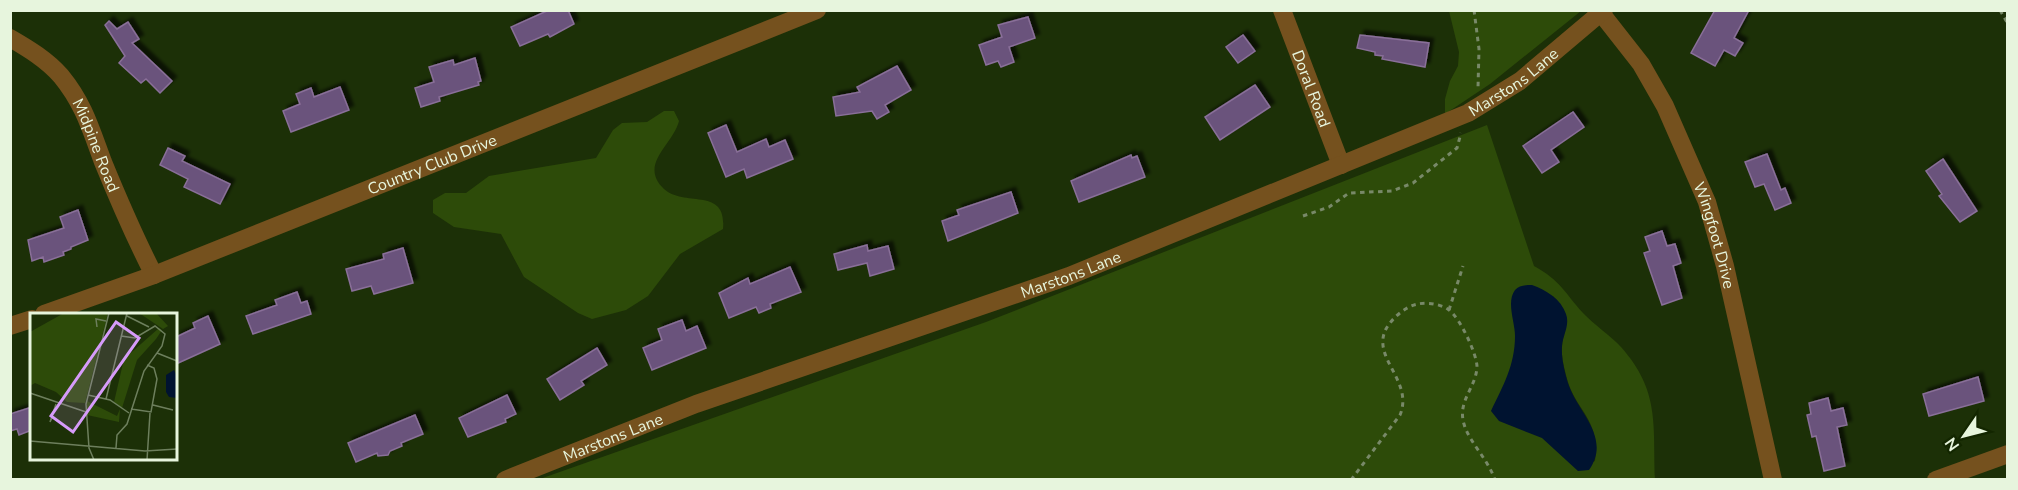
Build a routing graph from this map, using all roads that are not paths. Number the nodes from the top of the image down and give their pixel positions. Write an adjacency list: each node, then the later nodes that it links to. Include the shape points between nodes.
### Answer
1 (817, 10): 6 (street, Country Club Drive)
2 (1282, 10): 5 (street, Doral Road)
3 (1602, 12): 5 (street, Marstons Lane, via 1491,101); 12 (street, Wingfoot Drive, via 1641,64 1697,174 1716,228)
4 (10, 38): 6 (street, Midpine Road, via 39,55 77,98 92,126 128,224)
5 (1341, 165): 11 (street, Marstons Lane, via 1069,276 676,412)
6 (154, 275): 7 (street, Country Club Drive)
7 (50, 313)
8 (30, 320): 9 (street)
9 (10, 326)
10 (2007, 454): 13 (street)
11 (505, 480)
12 (1773, 480)
13 (1936, 480)

